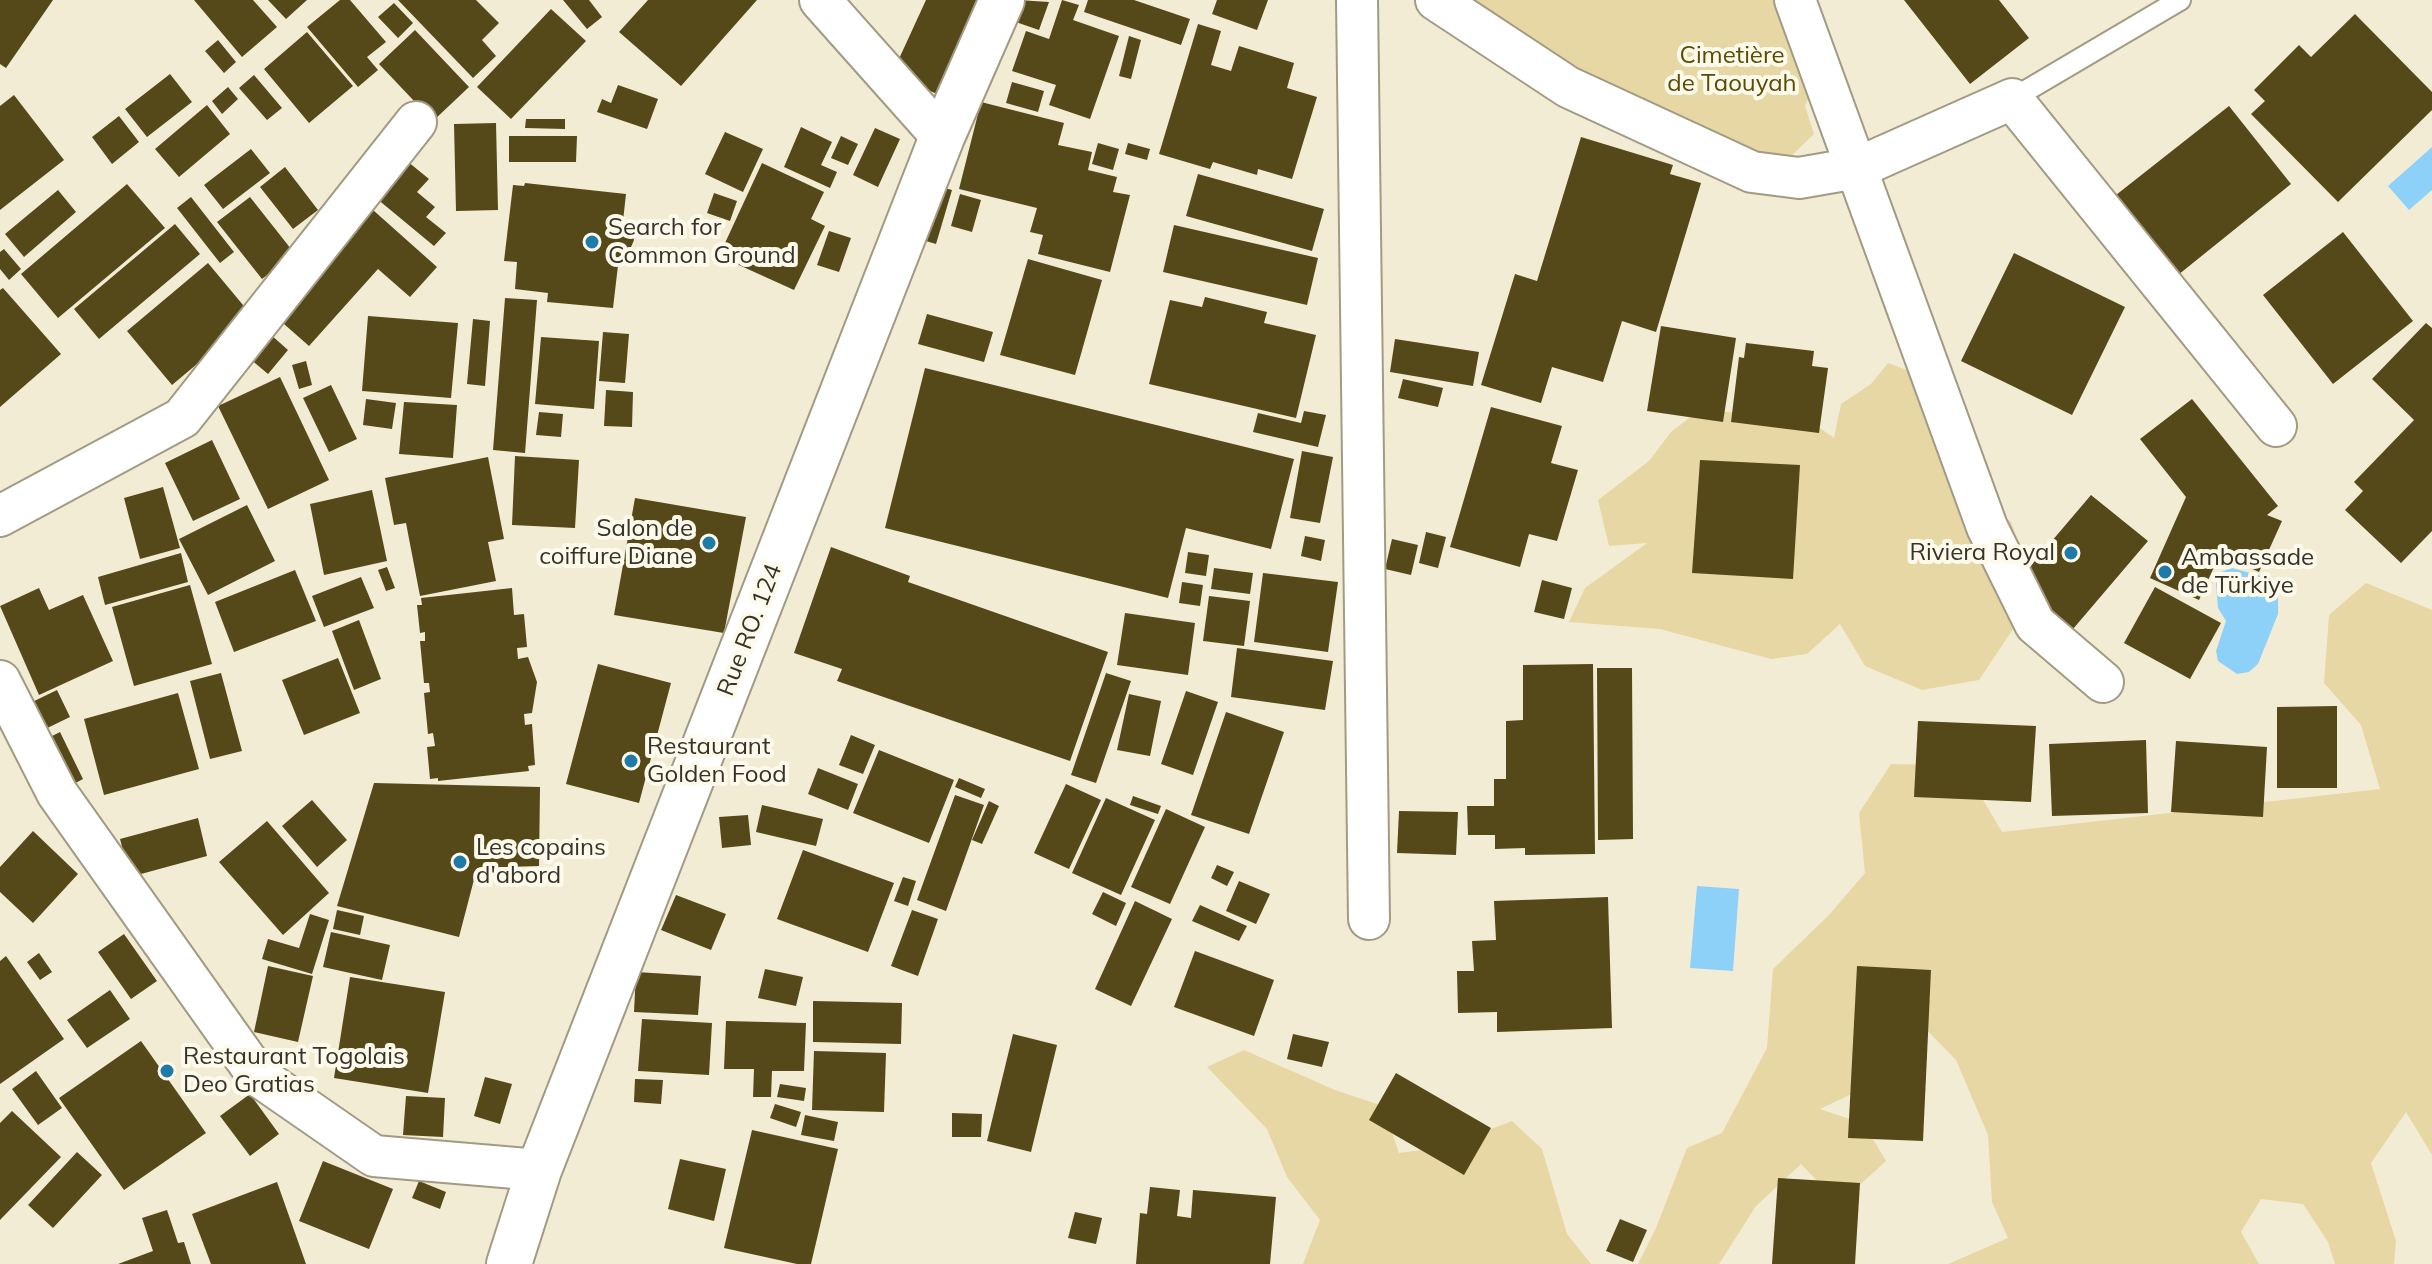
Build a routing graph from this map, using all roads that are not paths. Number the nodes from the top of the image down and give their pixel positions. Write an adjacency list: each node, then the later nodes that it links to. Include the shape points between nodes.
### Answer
1 (820, 0): 9 (street)
2 (1002, 0): 9 (street, Rue RO. 124)
3 (1357, 0): 15 (street)
4 (1436, 0): 10 (street, via 1568,87 1752,172 1799,178)
5 (1795, 0): 10 (street)
6 (2180, 0): 7 (lane)
7 (2012, 99): 10 (street); 11 (street)
8 (416, 122): 12 (street, via 182,418)
9 (942, 137): 16 (street, Rue RO. 124)
10 (1857, 168): 14 (street, via 1987,527 2011,579 2035,624)
11 (2276, 426)
12 (0, 516)
13 (0, 681): 16 (street, via 57,793 257,1075 374,1156)
14 (2103, 682)
15 (1369, 919)
16 (539, 1170): 17 (street, Rue RO. 124)
17 (509, 1264)

